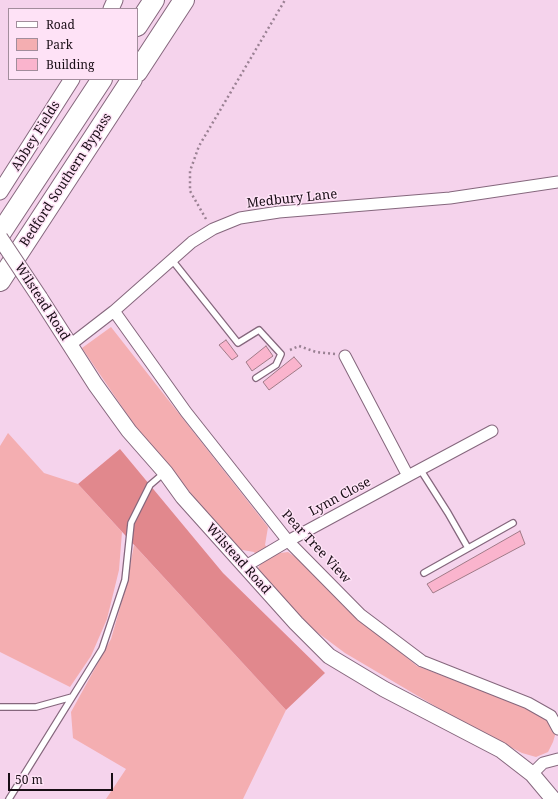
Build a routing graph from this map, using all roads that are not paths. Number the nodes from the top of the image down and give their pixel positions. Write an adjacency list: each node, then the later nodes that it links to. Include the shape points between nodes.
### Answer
1 (154, 0): 3 (highway)
2 (184, 0): 4 (highway)
3 (138, 24)
4 (138, 70)
5 (71, 80): 9 (street, Abbey Fields)
6 (101, 80): 10 (highway, Bedford Southern Bypass)
7 (131, 80): 13 (highway, Bedford Southern Bypass)
8 (558, 182): 12 (street, Medbury Lane, via 450,198 279,212 240,218 192,242)
9 (0, 192)
10 (0, 234)
11 (0, 238): 15 (street, Wilstead Road, bridge)
12 (172, 260): 14 (street, Medbury Lane); 17 (lane, via 238,343 259,330 281,354 276,364)
13 (0, 281)
14 (114, 310): 15 (street, Medbury Lane); 23 (street, Pear Tree View, via 186,412)
15 (70, 345): 20 (street, Wilstead Road, via 129,431)
16 (345, 356): 21 (street)
17 (256, 378)
18 (492, 430): 19 (street, Lynn Close)
19 (420, 469): 21 (street, Lynn Close); 24 (lane)
20 (165, 472): 25 (street, Wilstead Road, via 183,497); 27 (lane, via 150,485 131,523 125,580 102,649)
21 (408, 476): 23 (street, Lynn Close)
22 (513, 523): 24 (lane)
23 (288, 541): 25 (street, Lynn Close); 29 (street, Pear Tree View, via 361,615 422,661 528,703 551,716)
24 (468, 548): 26 (lane)
25 (244, 567): 31 (street, Wilstead Road, via 329,656 384,689 500,750)
26 (424, 573)
27 (72, 696): 28 (lane, via 36,707); 32 (lane)
28 (0, 707)
29 (558, 728)
30 (558, 759): 31 (street, via 543,763)
31 (532, 774): 33 (street, Wilstead Road)
32 (9, 799)
33 (553, 799)

